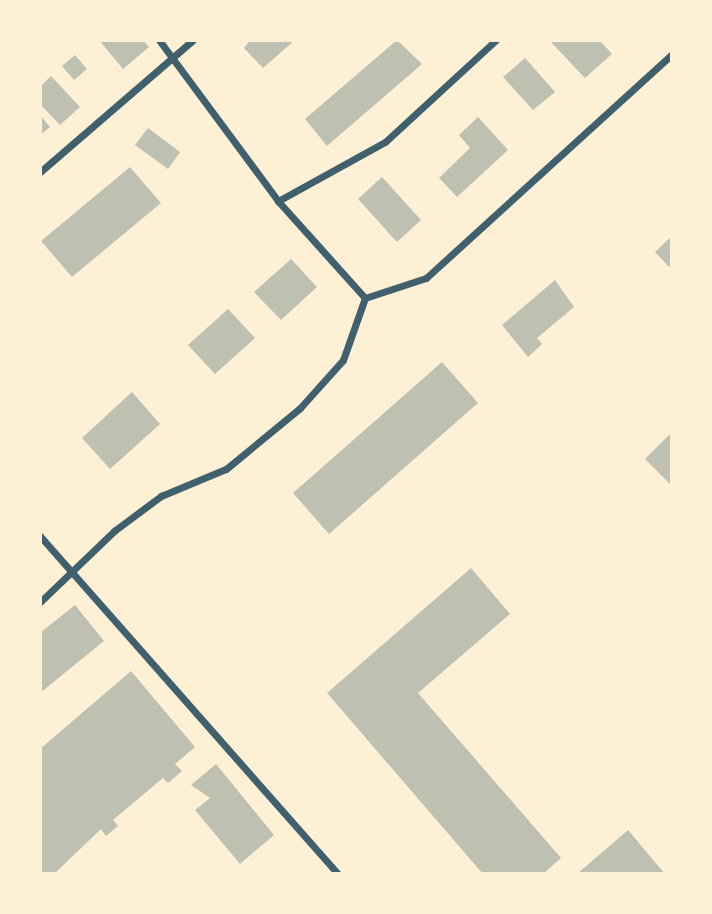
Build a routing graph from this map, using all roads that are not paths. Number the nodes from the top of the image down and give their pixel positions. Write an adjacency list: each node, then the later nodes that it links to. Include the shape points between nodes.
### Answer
1 (159, 40): 5 (street)
2 (193, 40): 5 (street)
3 (496, 40): 7 (street, via 385,142)
4 (672, 54): 8 (street, via 426,278)
5 (174, 58): 6 (street); 7 (street)
6 (40, 172)
7 (278, 201): 8 (street)
8 (365, 298): 10 (street, via 343,360 300,408 226,469 161,496 114,531)
9 (40, 536): 10 (street)
10 (73, 575): 11 (street); 12 (street)
11 (40, 602)
12 (338, 874)

